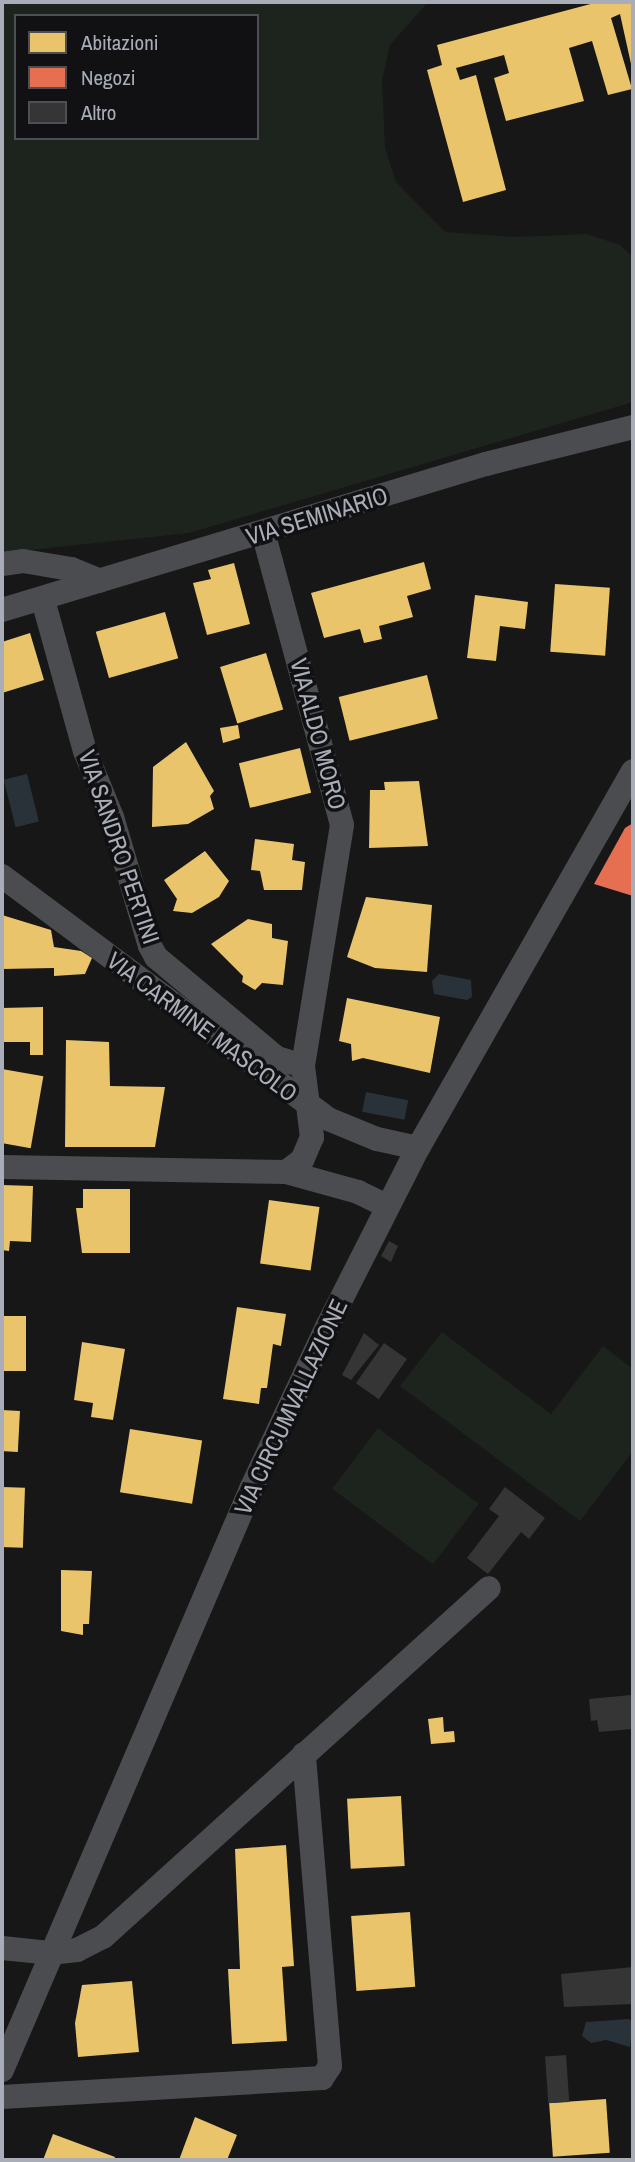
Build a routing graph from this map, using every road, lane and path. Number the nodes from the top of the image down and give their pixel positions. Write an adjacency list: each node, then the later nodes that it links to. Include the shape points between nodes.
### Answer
1 (633, 427): 2 (street, VIA SEMINARIO, via 486,464)
2 (263, 532): 4 (street, VIA SEMINARIO); 10 (street, VIA ALDO MORO, via 342,825)
3 (2, 564): 4 (street, via 47,565)
4 (100, 581): 5 (street, VIA SEMINARIO)
5 (43, 600): 6 (street, VIA SEMINARIO); 10 (street, VIA SANDRO PERTINI, via 85,751 112,817 156,957 277,1058)
6 (2, 610)
7 (633, 771): 8 (street, VIA CIRCUMVALLAZIONE)
8 (626, 796): 12 (street, VIA CIRCUMVALLAZIONE)
9 (2, 876): 11 (street, VIA CARMINE MASCOLO)
10 (303, 1066): 11 (street, VIA ALDO MORO)
11 (305, 1104): 12 (street, VIA CARMINE MASCOLO, via 377,1139); 14 (street, VIA ALDO MORO, via 312,1137 302,1160)
12 (418, 1148): 15 (street, VIA CIRCUMVALLAZIONE)
13 (2, 1167): 14 (street)
14 (286, 1172): 15 (street, via 347,1188)
15 (387, 1206): 19 (street, VIA CIRCUMVALLAZIONE, via 251,1489)
16 (489, 1588): 17 (street)
17 (304, 1754): 19 (street, via 103,1937 77,1950); 21 (street, via 330,2066 322,2078)
18 (2, 1948): 19 (street)
19 (50, 1953): 20 (street, VIA CIRCUMVALLAZIONE)
20 (2, 2070)
21 (2, 2097)

